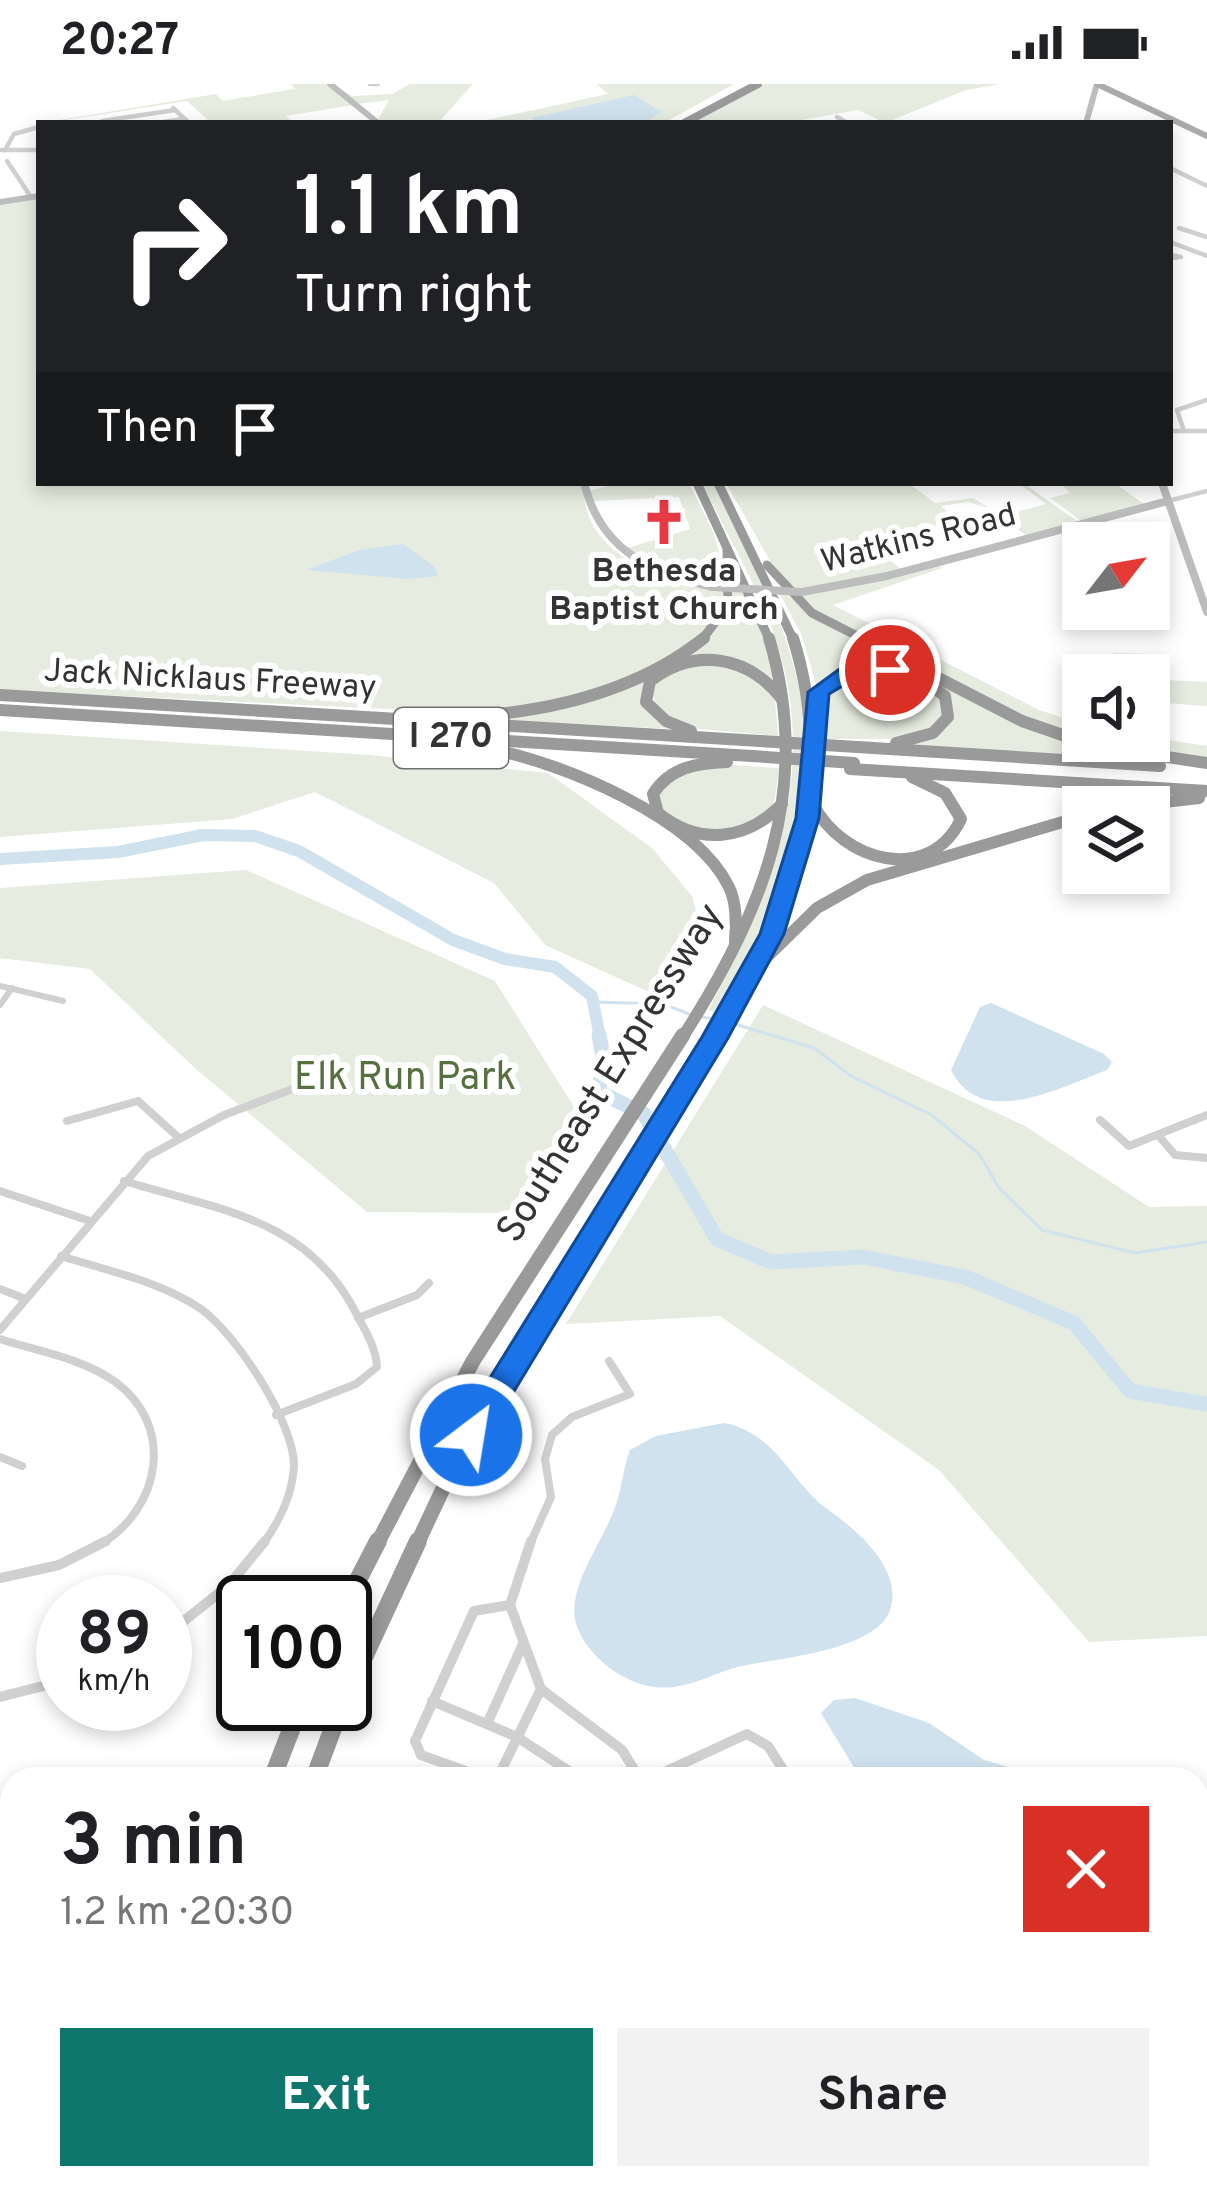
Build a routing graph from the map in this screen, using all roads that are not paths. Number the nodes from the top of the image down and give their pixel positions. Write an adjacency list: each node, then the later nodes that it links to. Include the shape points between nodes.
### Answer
1 (330, 84): 10 (street)
2 (370, 84): 3 (street)
3 (378, 84)
4 (739, 84): 11 (highway)
5 (758, 84): 12 (highway)
6 (1096, 87): 14 (street); 16 (main road)
7 (837, 117): 13 (street)
8 (102, 120): 9 (street, via 173,108)
9 (186, 120)
10 (374, 120)
11 (673, 120)
12 (690, 120)
13 (842, 120)
14 (1088, 120)
15 (36, 128): 17 (street, via 14,134)
16 (1207, 136)
17 (3, 150): 18 (street)
18 (36, 150)
19 (7, 161): 22 (street)
20 (1173, 170): 21 (street)
21 (1207, 186)
22 (35, 196): 23 (street)
23 (0, 202)
24 (1188, 231): 25 (street)
25 (1207, 238): 27 (street)
26 (1173, 243): 27 (street)
27 (1191, 248): 28 (street)
28 (1207, 256)
29 (1207, 400): 31 (street, via 1178,410)
30 (1173, 431): 31 (street)
31 (1184, 431): 32 (street)
32 (1207, 431)
33 (585, 486): 38 (street, Watkins Road, bridge, via 593,520 615,547 655,571 713,587 802,592)
34 (699, 486): 40 (highway, Southeast Expressway)
35 (720, 486): 39 (highway, Southeast Expressway)
36 (1163, 486): 38 (street)
37 (1207, 490): 38 (street)
38 (1168, 501): 41 (street)
39 (738, 523): 47 (highway, Southeast Expressway, via 794,638); 53 (highway, via 794,600 836,627 1058,736)
40 (726, 538): 43 (highway, Southeast Expressway, via 768,630); 45 (highway, via 731,586 720,622 692,648 592,697 500,716)
41 (1207, 613)
42 (0, 695): 45 (highway, Jack Nicklaus Freeway / I 270)
43 (787, 707): 48 (highway, via 766,676 730,661 691,661 654,677 646,690 650,709); 59 (highway, Southeast Expressway)
44 (0, 710): 46 (highway, Jack Nicklaus Freeway / I 270)
45 (288, 713): 48 (highway, Jack Nicklaus Freeway / I 270)
46 (151, 720): 49 (highway); 51 (highway, Jack Nicklaus Freeway / I 270)
47 (812, 726): 50 (highway, via 824,686 858,670 915,676 945,696 949,717 933,734); 57 (highway, Southeast Expressway)
48 (713, 738): 50 (highway, Jack Nicklaus Freeway / I 270, bridge)
49 (451, 744): 52 (highway); 61 (highway, via 559,764 703,856 733,895)
50 (865, 748): 53 (highway, Jack Nicklaus Freeway / I 270)
51 (753, 759): 52 (highway); 54 (highway, bridge)
52 (736, 761): 59 (highway, via 664,778 653,794 658,813 686,831 726,836 762,825)
53 (1207, 765)
54 (852, 766): 55 (highway); 56 (highway)
55 (896, 772): 56 (highway); 57 (highway, via 937,788 957,807 960,826 944,846 906,858 850,849 821,827)
56 (1207, 791): 58 (highway)
57 (811, 796): 62 (highway, Southeast Expressway, via 787,899)
58 (1170, 798)
59 (785, 800): 61 (highway, Southeast Expressway, via 766,880)
60 (1062, 822): 62 (highway, via 850,888 806,917)
61 (730, 960): 87 (highway, Southeast Expressway, via 473,1361)
62 (754, 970): 91 (highway, Southeast Expressway, via 457,1461)
63 (0, 986): 64 (street)
64 (12, 988): 65 (street); 66 (street)
65 (63, 1001)
66 (0, 1005)
67 (303, 1085): 72 (street)
68 (1207, 1115): 71 (street)
69 (1100, 1120): 71 (street, via 1126,1145)
70 (67, 1121): 72 (street, via 138,1102)
71 (1158, 1135): 73 (street, via 1177,1156)
72 (178, 1137): 74 (street)
73 (1207, 1158)
74 (124, 1180): 76 (street); 81 (street, via 297,1240 327,1264)
75 (0, 1191): 76 (street)
76 (90, 1221): 77 (street)
77 (61, 1256): 80 (street); 84 (street, via 178,1297 218,1322)
78 (429, 1283): 81 (street)
79 (0, 1289): 80 (street)
80 (26, 1299): 82 (street)
81 (358, 1318): 84 (street, via 378,1357 375,1371)
82 (0, 1335): 88 (street, via 105,1376 135,1402 159,1468 139,1517 98,1545)
83 (609, 1361): 89 (street, via 630,1394 572,1417 548,1441 551,1497)
84 (276, 1415): 90 (street, via 294,1471 266,1536)
85 (0, 1457): 86 (street)
86 (22, 1466)
87 (361, 1575)
88 (0, 1578)
89 (510, 1605): 92 (street); 96 (street, via 474,1612)
90 (192, 1617)
91 (372, 1642)
92 (522, 1646): 94 (street); 97 (street)
93 (36, 1688): 95 (street)
94 (541, 1689): 100 (street); 106 (street, via 622,1750)
95 (0, 1697)
96 (432, 1701): 97 (street); 103 (street, via 415,1750)
97 (488, 1724): 100 (street)
98 (291, 1731): 101 (highway)
99 (332, 1731): 102 (highway, Southeast Expressway)
100 (517, 1737): 104 (street); 105 (street)
101 (277, 1767)
102 (319, 1767)
103 (458, 1767)
104 (503, 1767)
105 (563, 1767)
106 (633, 1767)
107 (675, 1767): 108 (street, via 747,1734)
108 (781, 1767)

